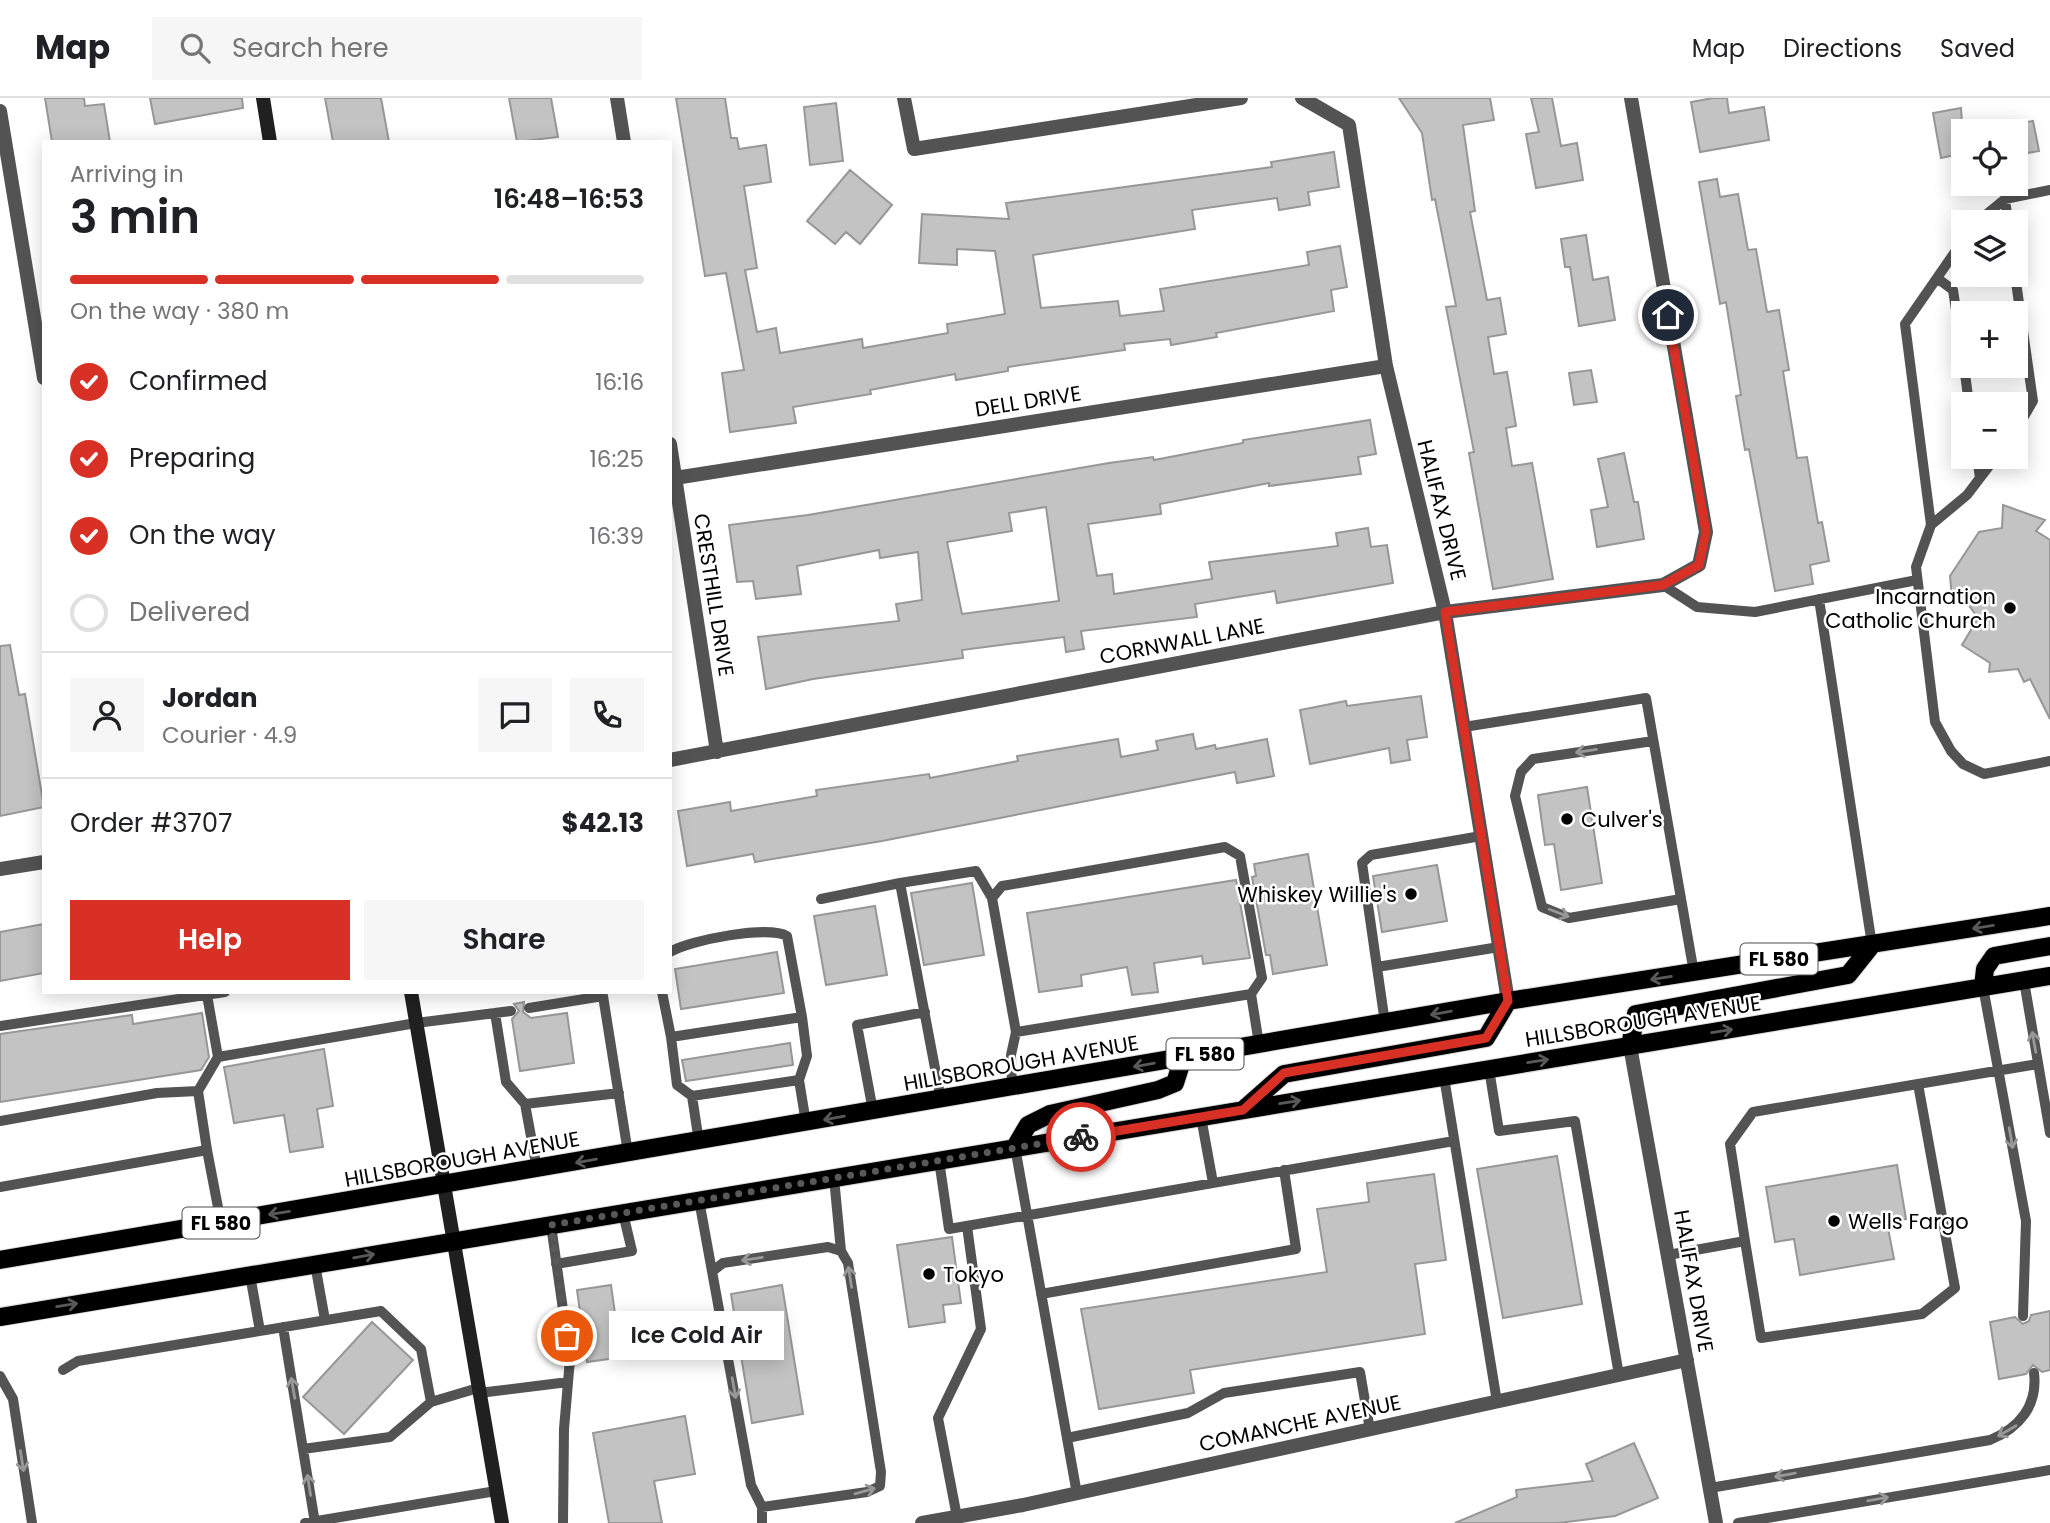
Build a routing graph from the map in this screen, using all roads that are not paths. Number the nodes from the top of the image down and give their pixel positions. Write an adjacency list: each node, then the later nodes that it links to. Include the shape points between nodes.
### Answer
1 (263, 98): 8 (street)
2 (617, 98): 9 (street)
3 (904, 98): 4 (street, via 914,149)
4 (1241, 98)
5 (1302, 98): 19 (street, HALIFAX DRIVE, via 1349,125)
6 (1631, 98): 28 (street, CORNWALL LANE, via 1706,532 1699,565)
7 (0, 111): 18 (street)
8 (270, 140)
9 (624, 140)
10 (2050, 190): 11 (lane)
11 (2005, 199): 12 (lane); 13 (lane)
12 (1992, 210)
13 (2006, 210)
14 (1951, 258): 15 (lane)
15 (1937, 278): 17 (lane, via 1953,289); 26 (lane, via 1905,324)
16 (2017, 287): 20 (lane, via 2033,401)
17 (1955, 301)
18 (42, 366)
19 (1386, 366): 24 (street, DELL DRIVE); 30 (street, HALIFAX DRIVE)
20 (2028, 410)
21 (672, 455): 24 (street, CRESTHILL DRIVE)
22 (1979, 469): 25 (lane)
23 (1987, 469): 25 (lane)
24 (676, 478): 33 (street, CRESTHILL DRIVE)
25 (1980, 478): 26 (lane)
26 (1931, 525): 27 (lane, via 1916,567)
27 (1917, 580): 29 (lane); 35 (lane, via 1934,722 1951,751 1963,764 1984,774)
28 (1663, 585): 29 (lane, via 1697,607 1755,612); 30 (street, CORNWALL LANE)
29 (1819, 599): 44 (lane)
30 (1445, 612): 31 (street, HALIFAX DRIVE); 33 (street, CORNWALL LANE)
31 (1464, 727): 32 (lane, via 1646,698); 36 (street, HALIFAX DRIVE)
32 (1653, 741): 42 (lane); 42 (lane, one-way to 42, via 1533,760 1521,772 1515,796 1542,907 1569,918)
33 (717, 752): 34 (street, CORNWALL LANE)
34 (672, 760)
35 (2050, 761)
36 (1482, 836): 46 (street, HALIFAX DRIVE); 48 (lane, via 1371,855 1362,863)
37 (42, 862): 38 (street)
38 (0, 869)
39 (900, 883): 40 (lane, via 976,871); 41 (lane); 61 (lane)
40 (992, 898): 56 (lane, via 1002,886 1225,847 1240,856 1262,978); 67 (lane)
41 (821, 899)
42 (1681, 899): 49 (lane)
43 (2050, 916): 44 (main road, HILLSBOROUGH AVENUE / FL 580, one-way to 44)
44 (1872, 945): 49 (main road, HILLSBOROUGH AVENUE / FL 580); 70 (main road, via 1847,975 1636,1014)
45 (2050, 946): 52 (main road, via 1994,956 1984,969)
46 (1499, 947): 48 (lane); 58 (street, HALIFAX DRIVE)
47 (672, 952): 63 (lane, via 778,931 787,936)
48 (1377, 967): 65 (lane)
49 (1694, 973): 58 (main road, HILLSBOROUGH AVENUE / FL 580, one-way to 58)
50 (2050, 976): 51 (main road, HILLSBOROUGH AVENUE)
51 (2024, 981): 52 (main road, HILLSBOROUGH AVENUE); 73 (lane, one-way to 51)
52 (1983, 987): 70 (main road, HILLSBOROUGH AVENUE, one-way to 52); 75 (lane)
53 (213, 994): 57 (lane)
54 (411, 994): 64 (street)
55 (662, 994): 68 (lane)
56 (1251, 994): 67 (lane); 69 (lane)
57 (207, 995): 66 (lane); 71 (lane)
58 (1508, 1001): 65 (main road, HILLSBOROUGH AVENUE / FL 580, one-way to 65); 85 (main road, via 1486,1038 1284,1073)
59 (530, 1008): 81 (lane, via 603,996)
60 (511, 1011): 62 (lane)
61 (925, 1012): 83 (lane); 86 (lane, via 857,1025)
62 (495, 1013): 64 (lane); 84 (lane, via 506,1082)
63 (802, 1017): 68 (lane); 77 (lane, via 807,1056)
64 (416, 1023): 71 (lane); 101 (street)
65 (1385, 1023): 69 (main road, HILLSBOROUGH AVENUE / FL 580)
66 (0, 1026)
67 (1016, 1032): 79 (lane)
68 (671, 1037): 82 (lane, via 677,1085)
69 (1259, 1044): 72 (main road, HILLSBOROUGH AVENUE / FL 580)
70 (1630, 1046): 74 (main road, HILLSBOROUGH AVENUE, one-way to 70); 112 (street, HALIFAX DRIVE)
71 (218, 1057): 80 (lane)
72 (1183, 1058): 79 (main road, HILLSBOROUGH AVENUE / FL 580, one-way to 79); 93 (main road, via 1175,1083 1050,1114 1028,1125)
73 (2038, 1064): 75 (lane); 90 (lane)
74 (1489, 1069): 76 (main road, HILLSBOROUGH AVENUE); 127 (lane, via 1499,1131 1575,1121)
75 (2000, 1070): 78 (lane); 119 (lane, one-way to 119, via 2026,1220)
76 (1444, 1077): 85 (main road, HILLSBOROUGH AVENUE, one-way to 76); 91 (lane)
77 (799, 1080): 82 (lane); 89 (lane)
78 (1918, 1084): 110 (lane, via 1753,1112 1730,1144); 110 (lane, via 1955,1288 1922,1314 1761,1338)
79 (1012, 1088): 83 (main road, HILLSBOROUGH AVENUE / FL 580)
80 (198, 1091): 88 (lane, via 157,1093); 94 (lane)
81 (619, 1093): 84 (lane); 95 (lane)
82 (692, 1096): 92 (lane)
83 (941, 1100): 86 (main road, HILLSBOROUGH AVENUE / FL 580)
84 (525, 1104): 97 (lane)
85 (1243, 1110): 87 (main road, HILLSBOROUGH AVENUE)
86 (873, 1111): 89 (main road, HILLSBOROUGH AVENUE / FL 580, one-way to 89)
87 (1201, 1117): 93 (main road, HILLSBOROUGH AVENUE); 100 (lane)
88 (0, 1121)
89 (806, 1123): 92 (main road, HILLSBOROUGH AVENUE / FL 580)
90 (2050, 1133)
91 (1454, 1141): 98 (lane); 132 (lane)
92 (699, 1142): 95 (main road, HILLSBOROUGH AVENUE / FL 580)
93 (1016, 1147): 96 (main road, HILLSBOROUGH AVENUE); 105 (lane)
94 (207, 1150): 102 (lane); 106 (lane)
95 (628, 1153): 97 (main road, HILLSBOROUGH AVENUE / FL 580, one-way to 97)
96 (939, 1160): 99 (main road, HILLSBOROUGH AVENUE); 108 (lane, via 949,1229)
97 (537, 1169): 101 (main road, HILLSBOROUGH AVENUE / FL 580)
98 (1284, 1170): 100 (lane); 118 (lane, via 1296,1250)
99 (834, 1178): 103 (main road, HILLSBOROUGH AVENUE); 111 (lane)
100 (1213, 1183): 105 (lane)
101 (443, 1186): 106 (main road, HILLSBOROUGH AVENUE / FL 580, one-way to 106); 109 (street)
102 (0, 1187)
103 (699, 1200): 104 (main road, HILLSBOROUGH AVENUE); 116 (lane)
104 (623, 1213): 107 (main road, HILLSBOROUGH AVENUE); 115 (lane, via 632,1251)
105 (1027, 1215): 108 (lane); 118 (lane)
106 (222, 1223): 113 (main road, HILLSBOROUGH AVENUE / FL 580)
107 (551, 1225): 109 (main road, HILLSBOROUGH AVENUE); 115 (lane)
108 (967, 1226): 141 (lane, via 981,1329 938,1418)
109 (452, 1241): 114 (main road, HILLSBOROUGH AVENUE, one-way to 109); 130 (street)
110 (1745, 1241): 112 (lane)
111 (841, 1251): 116 (lane, one-way to 116, via 828,1247 723,1263); 140 (lane, one-way to 111, via 867,1492 880,1486 848,1264)
112 (1668, 1255): 124 (street, HALIFAX DRIVE)
113 (0, 1260)
114 (315, 1264): 117 (main road, HILLSBOROUGH AVENUE); 121 (lane)
115 (556, 1264): 129 (lane, via 570,1359)
116 (714, 1270): 140 (lane, one-way to 140, via 751,1485)
117 (250, 1275): 120 (main road, HILLSBOROUGH AVENUE, one-way to 117); 123 (lane)
118 (1041, 1294): 134 (lane)
119 (2024, 1316)
120 (0, 1317)
121 (325, 1320): 122 (lane); 131 (lane, via 381,1311 421,1349)
122 (283, 1327): 123 (lane); 135 (lane, one-way to 122)
123 (260, 1331): 125 (lane, via 78,1361)
124 (1687, 1360): 127 (street, COMANCHE AVENUE); 137 (street, HALIFAX DRIVE)
125 (64, 1370)
126 (2034, 1373): 137 (lane, one-way to 137, via 2031,1400 2022,1422 1990,1440)
127 (1619, 1375): 132 (street, COMANCHE AVENUE)
128 (0, 1376): 143 (lane, one-way to 143, via 13,1399)
129 (568, 1382): 130 (lane); 145 (lane)
130 (479, 1391): 131 (lane); 138 (street)
131 (430, 1402): 135 (lane, via 390,1437)
132 (1497, 1402): 133 (street, COMANCHE AVENUE)
133 (1370, 1430): 134 (lane, via 1360,1372 1224,1393 1188,1413); 139 (street, COMANCHE AVENUE)
134 (1067, 1438): 139 (lane)
135 (303, 1449): 142 (lane, one-way to 135)
136 (2050, 1470): 149 (lane, one-way to 136)
137 (1710, 1488): 148 (street, HALIFAX DRIVE)
138 (496, 1491): 142 (lane); 144 (street)
139 (1077, 1494): 141 (street, COMANCHE AVENUE)
140 (762, 1507): 146 (lane)
141 (957, 1517): 147 (street, COMANCHE AVENUE)
142 (312, 1522)
143 (32, 1523)
144 (502, 1523)
145 (563, 1523)
146 (762, 1523)
147 (922, 1523)
148 (1716, 1523)
149 (1738, 1523)

